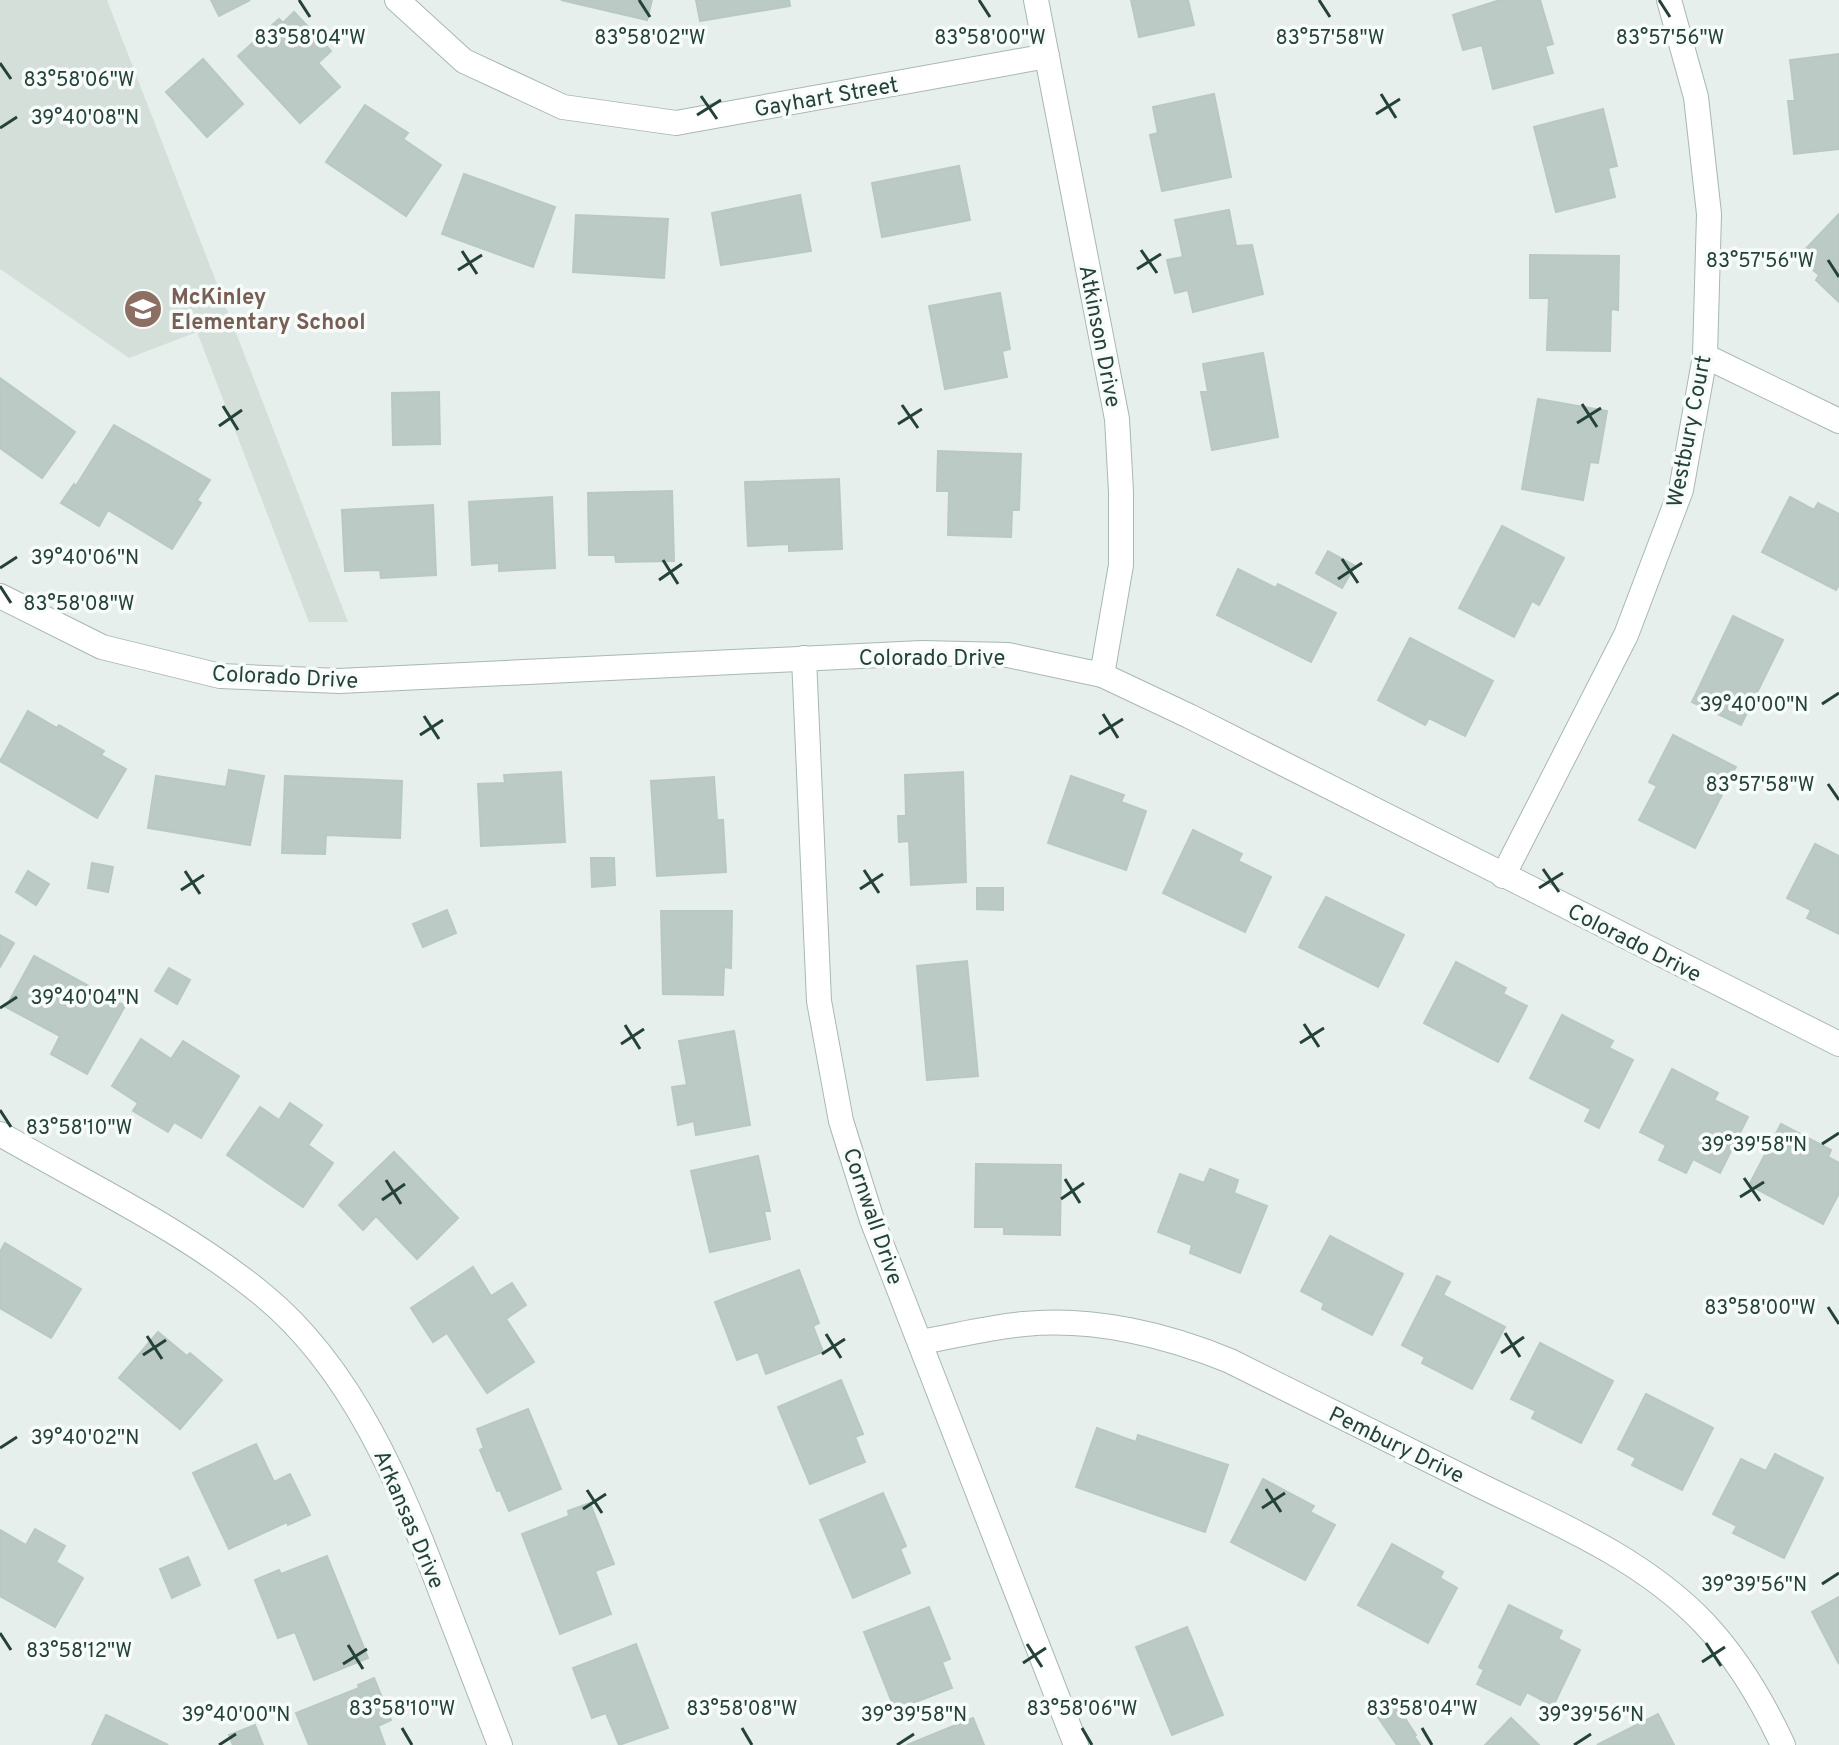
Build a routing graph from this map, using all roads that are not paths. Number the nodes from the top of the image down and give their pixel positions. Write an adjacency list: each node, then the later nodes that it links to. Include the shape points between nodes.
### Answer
1 (397, 0): 4 (street, Gayhart Street, via 464,61 563,107 676,123)
2 (1036, 0): 4 (street, Atkinson Drive)
3 (1669, 0): 5 (street, Westbury Court, via 1696,97 1709,214)
4 (1047, 56): 9 (street, Atkinson Drive, via 1117,419 1121,565)
5 (1705, 356): 6 (street); 10 (street, Westbury Court, via 1681,490 1631,621)
6 (1839, 421)
7 (0, 596): 8 (street, Colorado Drive, via 102,647 220,676 339,681)
8 (804, 658): 9 (street, Colorado Drive, via 1008,655); 13 (street, Cornwall Drive, via 819,1001 827,1053 841,1121 872,1220)
9 (1102, 675): 10 (street, Colorado Drive)
10 (1503, 876): 11 (street, Colorado Drive)
11 (1839, 1044)
12 (0, 1134): 14 (street, Arkansas Drive, via 206,1253 293,1324 339,1381 384,1453)
13 (920, 1342): 15 (street, Cornwall Drive); 16 (street, Pembury Drive, via 1025,1324 1066,1324 1135,1331 1230,1361 1605,1547 1666,1589 1739,1665)
14 (500, 1745)
15 (1076, 1745)
16 (1783, 1745)

